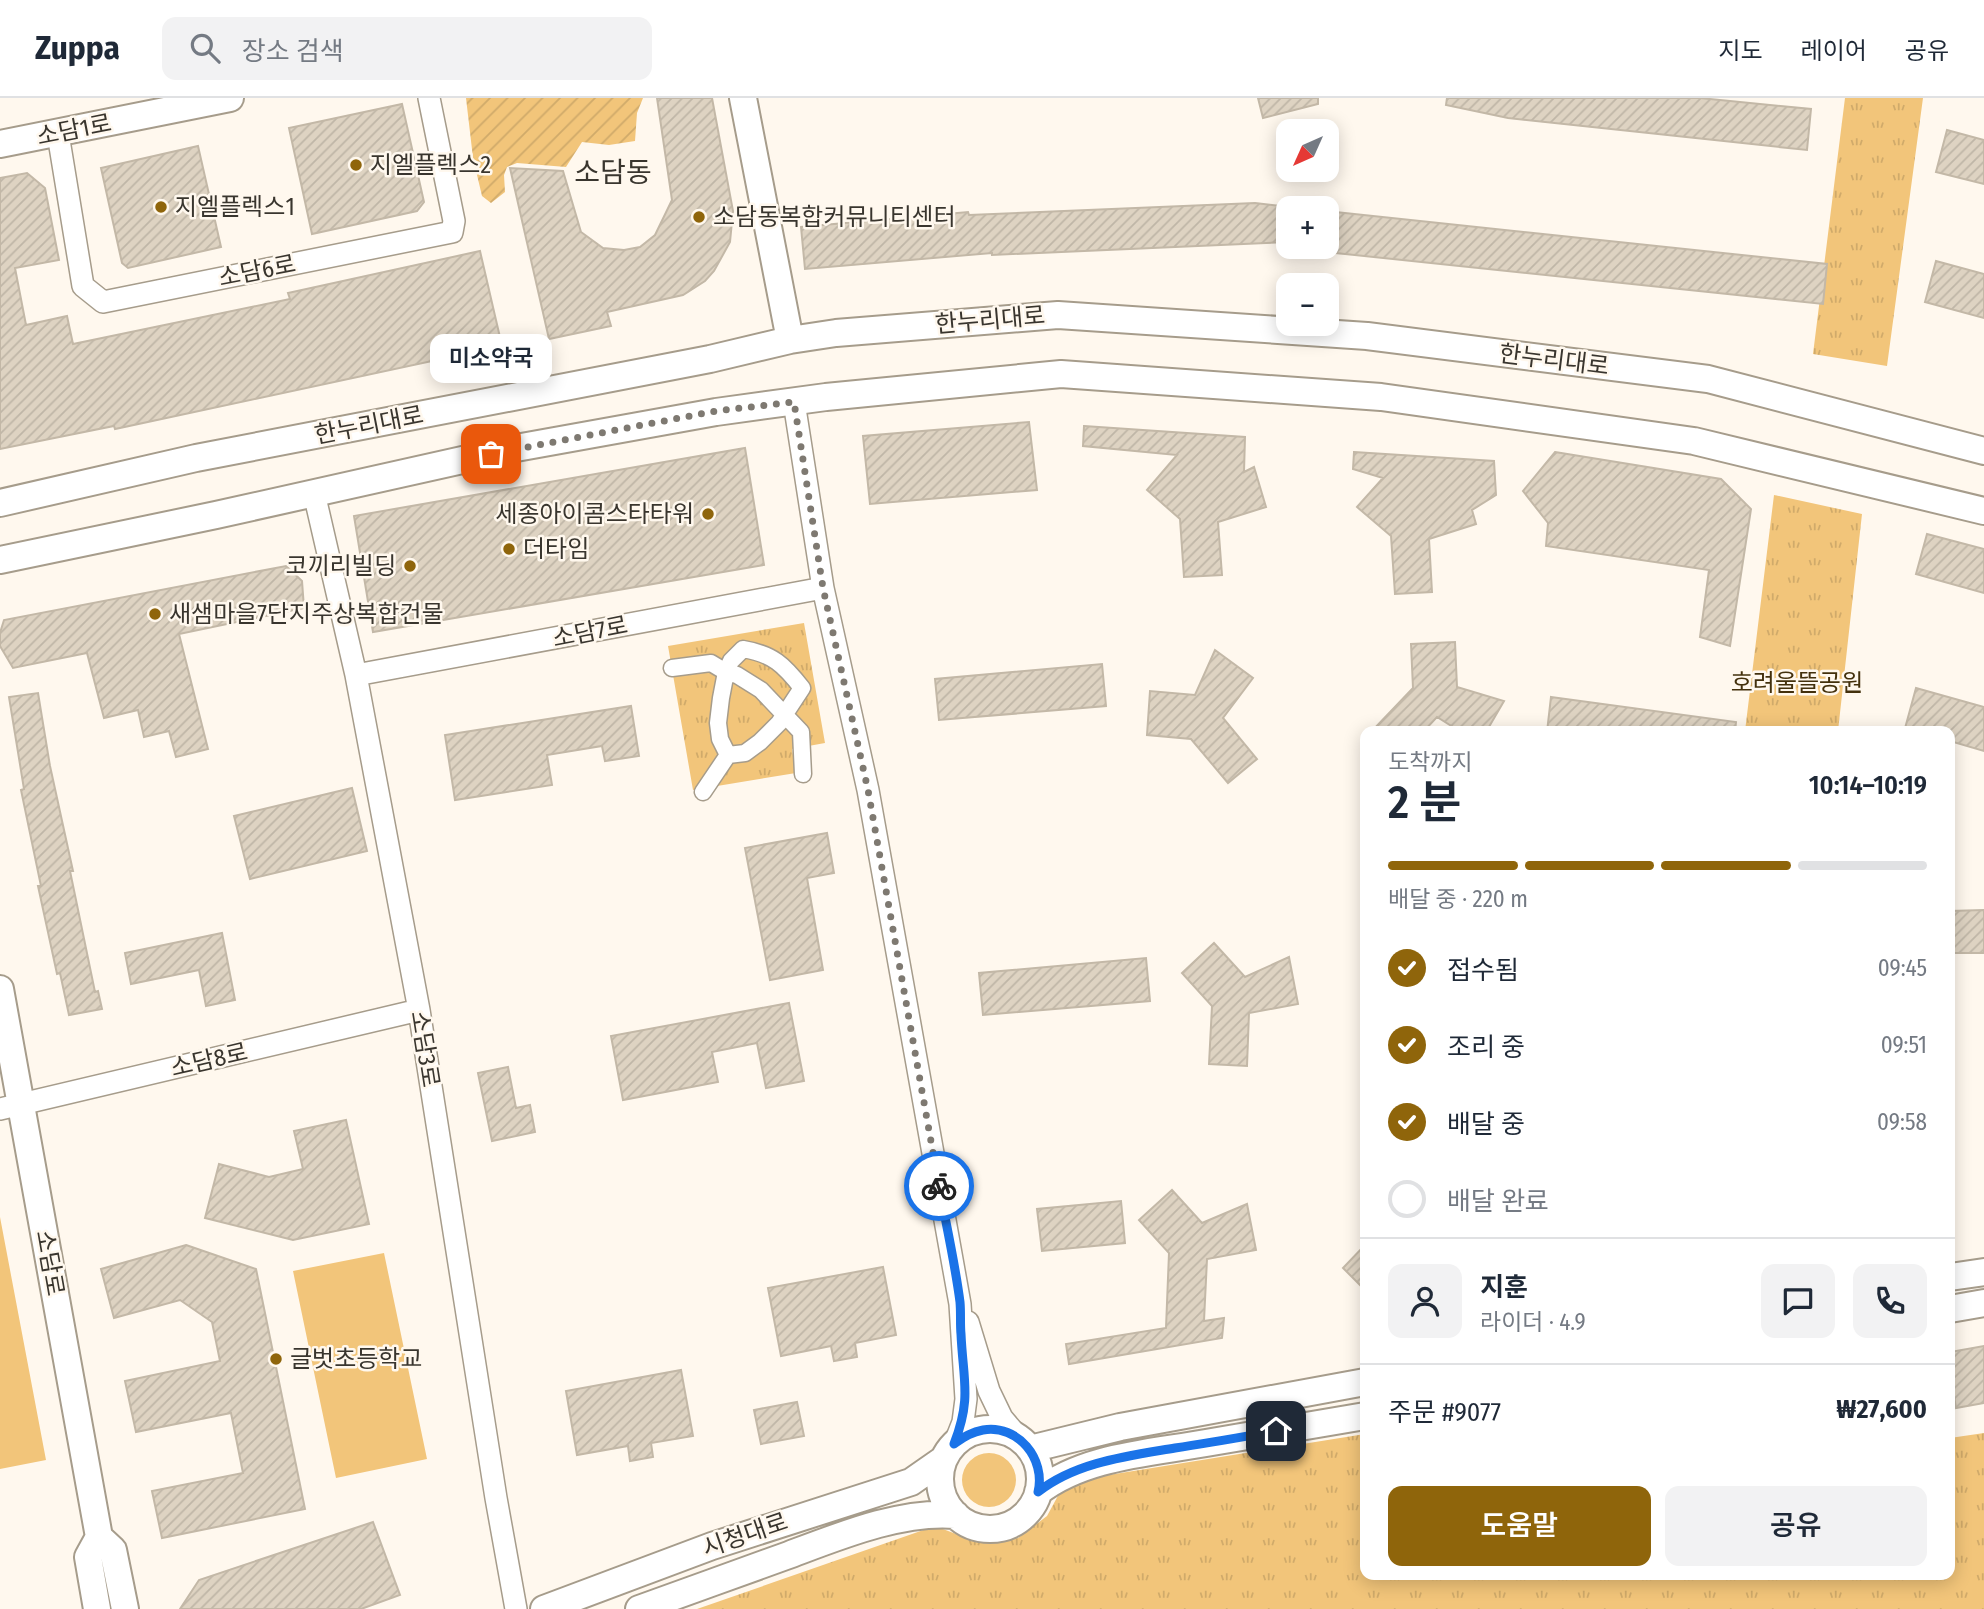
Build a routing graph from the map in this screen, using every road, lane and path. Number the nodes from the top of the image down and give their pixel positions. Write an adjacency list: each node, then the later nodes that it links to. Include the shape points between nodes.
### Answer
1 (230, 98): 4 (street, 소담1로)
2 (429, 98): 4 (street, 소담6로, via 454,221 452,232 103,302 83,286)
3 (743, 98): 6 (street)
4 (58, 134): 5 (street, 소담1로)
5 (0, 144)
6 (790, 340): 8 (street, 한누리대로, via 1058,315 1367,336 1708,379); 10 (street, 한누리대로, via 196,458)
7 (794, 402): 9 (street, via 716,411 516,448); 11 (street, via 1061,374 1381,397 1694,440); 13 (street)
8 (1984, 452)
9 (314, 493): 12 (street); 16 (street, 소담3로)
10 (0, 503)
11 (1984, 512)
12 (0, 560)
13 (823, 588): 16 (street, 소담7로); 27 (street, via 868,790)
14 (672, 668): 15 (street, via 711,663)
15 (726, 672): 17 (street, via 761,690); 17 (street, via 743,649 775,659 802,688); 18 (street, via 718,723)
16 (356, 675): 22 (street, 소담3로)
17 (785, 714): 18 (street, via 745,753); 19 (street, via 801,732)
18 (728, 755): 20 (street)
19 (803, 774)
20 (703, 792)
21 (0, 989): 23 (street, 소담로)
22 (419, 1010): 23 (street, 소담8로); 38 (street, 소담3로)
23 (10, 1107): 35 (street, 소담로)
24 (1984, 1272): 25 (street)
25 (1955, 1276)
26 (1984, 1303): 28 (street)
27 (960, 1304): 31 (street, via 989,1391 1002,1418); 32 (street, via 966,1399 963,1422)
28 (1955, 1308)
29 (1360, 1383): 31 (street)
30 (1360, 1417): 33 (street, via 1125,1457 1069,1473)
31 (1024, 1443): 32 (street, via 1002,1430 984,1429 968,1434); 33 (street, via 1038,1465)
32 (949, 1452): 34 (street, via 940,1476 942,1493); 39 (street, 시청대로, via 911,1482 712,1546)
33 (1038, 1492): 34 (street, via 1027,1514 996,1529 979,1528)
34 (956, 1515): 40 (street, 시청대로, via 913,1517 851,1532)
35 (99, 1536): 36 (street, 소담로, via 88,1557); 37 (street, 소담로, via 113,1550)
36 (97, 1609)
37 (125, 1609)
38 (516, 1609)
39 (544, 1609)
40 (639, 1609)

